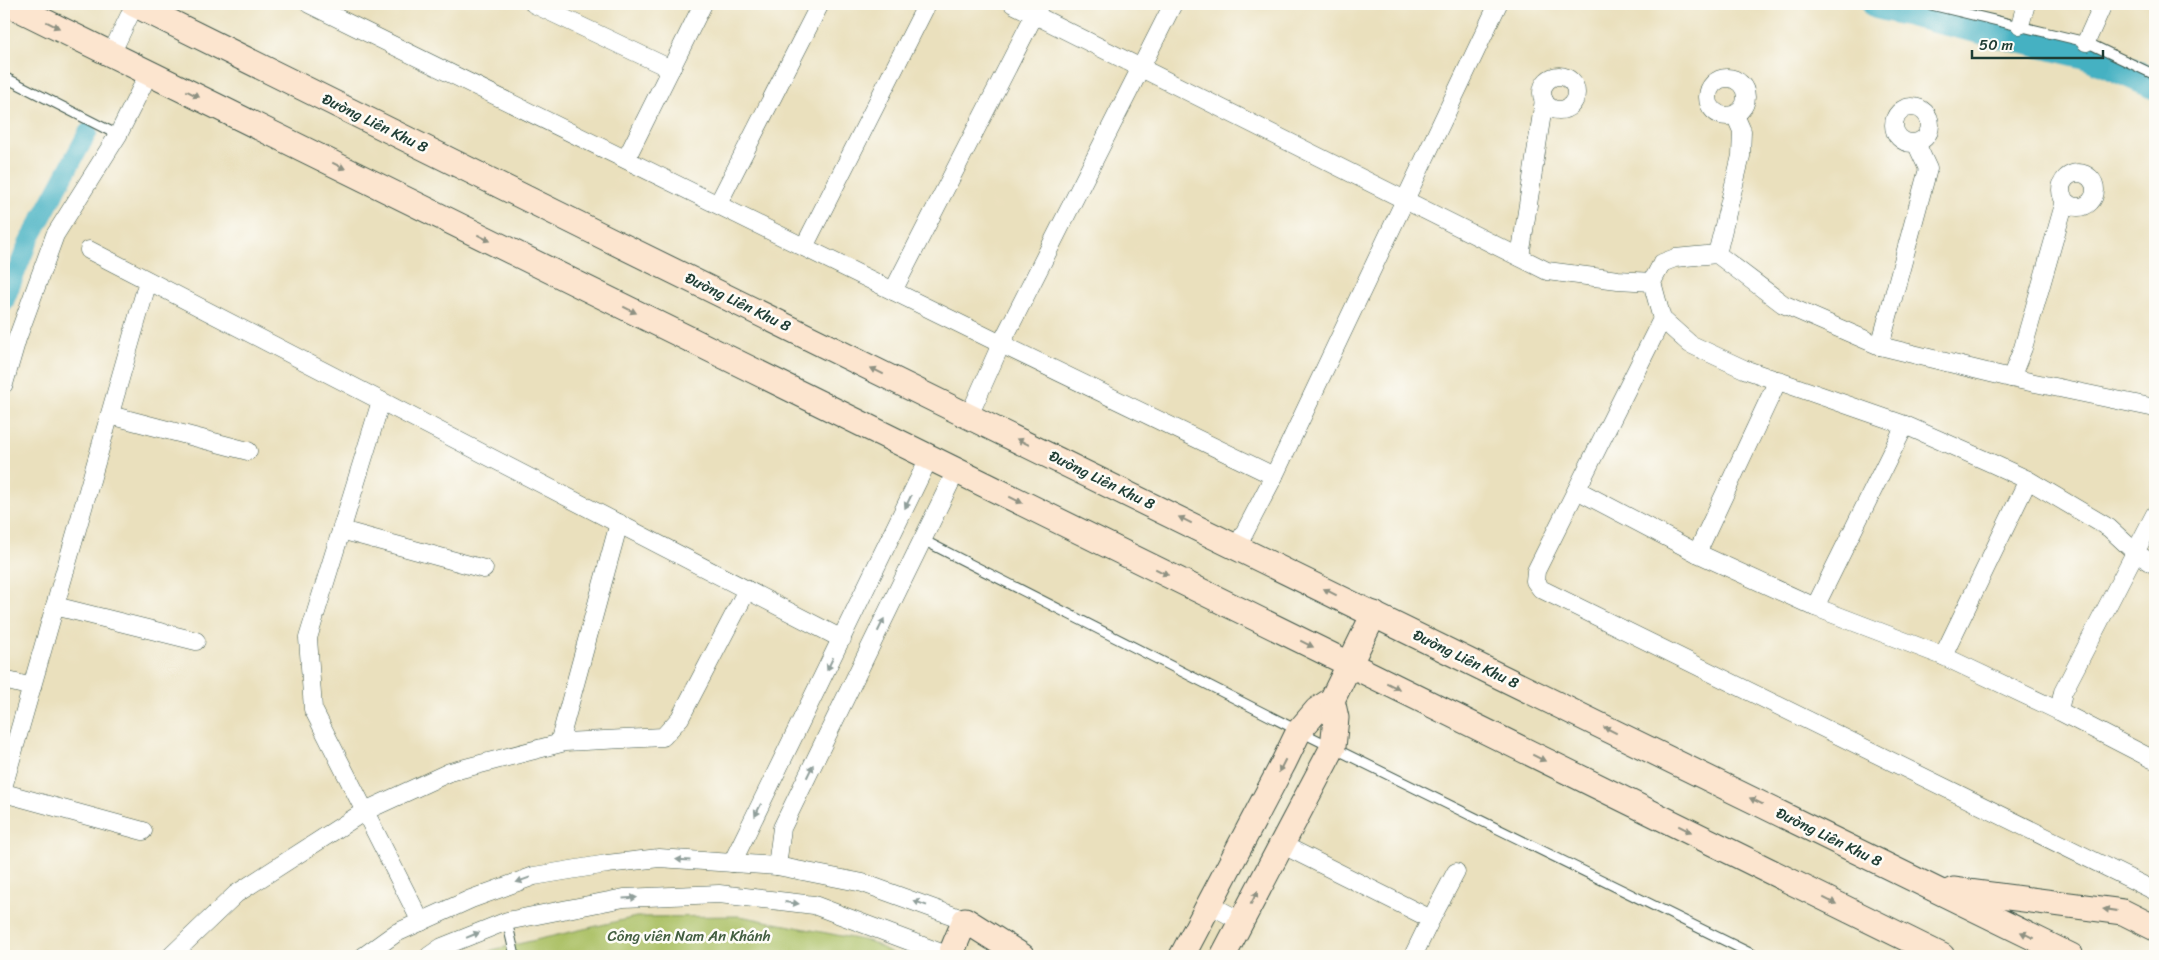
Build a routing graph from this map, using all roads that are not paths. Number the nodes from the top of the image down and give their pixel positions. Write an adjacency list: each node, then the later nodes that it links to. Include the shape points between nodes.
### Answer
1 (9, 4): 17 (street, one-way to 17)
2 (134, 4): 17 (street); 47 (street, Đường Liên Khu 8, one-way to 2)
3 (309, 4): 27 (street)
4 (534, 4): 19 (street)
5 (703, 4): 19 (street)
6 (820, 4): 30 (street)
7 (927, 4): 31 (street)
8 (1014, 4): 14 (street)
9 (1173, 4): 18 (street)
10 (1498, 4): 28 (street)
11 (1927, 4): 15 (lane)
12 (2026, 4): 15 (street)
13 (2103, 4): 16 (street)
14 (1037, 9): 18 (street); 37 (street)
15 (2020, 25): 16 (lane)
16 (2086, 42): 21 (lane)
17 (111, 54): 20 (street)
18 (1141, 67): 28 (street); 39 (street)
19 (671, 69): 27 (street)
20 (149, 73): 25 (street); 50 (street, one-way to 50)
21 (2155, 74)
22 (4, 77): 25 (lane)
23 (1544, 100): 34 (street)
24 (1735, 115): 33 (street, via 1742,131 1740,156)
25 (118, 135): 43 (street, via 55,236)
26 (1916, 143): 40 (street, via 1928,170)
27 (626, 159): 30 (street)
28 (1406, 200): 34 (street); 52 (street)
29 (2065, 201): 41 (street, via 2023,348)
30 (718, 204): 31 (street)
31 (804, 247): 37 (street)
32 (89, 250): 35 (street)
33 (1716, 254): 36 (street, via 1674,258 1662,263); 40 (street, via 1783,304)
34 (1520, 257): 36 (street, via 1547,271)
35 (148, 281): 44 (street); 46 (street)
36 (1652, 282): 38 (street)
37 (893, 290): 39 (street)
38 (1662, 319): 42 (street, via 1690,344 1744,369); 54 (street)
39 (1001, 344): 47 (street); 52 (street)
40 (1880, 346): 41 (street)
41 (2011, 378): 45 (street)
42 (1778, 380): 48 (street); 60 (street)
43 (4, 384)
44 (381, 401): 56 (street); 57 (street)
45 (2155, 408)
46 (110, 415): 49 (street); 65 (street)
47 (968, 416): 59 (street, Đường Liên Khu 8, one-way to 47)
48 (1905, 425): 53 (street); 66 (street)
49 (248, 451)
50 (929, 458): 51 (street); 68 (street, one-way to 68)
51 (956, 471): 58 (street); 71 (street, one-way to 71)
52 (1274, 476): 59 (street)
53 (2028, 480): 61 (street, via 2109,528); 70 (street)
54 (1577, 490): 60 (street); 91 (street, via 1536,571 1535,581 1541,589)
55 (2155, 514): 61 (street)
56 (618, 523): 64 (street); 79 (street)
57 (342, 530): 63 (street); 84 (street, via 308,638 313,709)
58 (922, 540): 77 (street, one-way to 58); 78 (lane)
59 (1238, 546): 67 (street, Đường Liên Khu 8, one-way to 59)
60 (1697, 553): 66 (street)
61 (2136, 553): 62 (street); 76 (street, via 2063,692)
62 (2155, 565)
63 (484, 569)
64 (747, 590): 68 (street); 79 (street, via 680,718 662,737)
65 (55, 606): 69 (street); 73 (street)
66 (1815, 607): 70 (street)
67 (1374, 614): 71 (street); 90 (street, Đường Liên Khu 8, one-way to 67)
68 (842, 639): 75 (street, one-way to 75)
69 (196, 641)
70 (1943, 656): 76 (street)
71 (1349, 664): 74 (street); 109 (street, one-way to 109)
72 (4, 680): 73 (street)
73 (32, 687): 82 (street)
74 (1332, 700): 78 (street, via 1317,710); 80 (street, via 1336,718)
75 (810, 703): 77 (street); 87 (street, one-way to 87)
76 (2059, 711): 81 (street)
77 (836, 718): 88 (street, one-way to 77, via 782,828)
78 (1299, 731): 80 (lane); 92 (street, one-way to 92)
79 (559, 743): 84 (street, via 450,772)
80 (1333, 747): 86 (street); 108 (lane)
81 (2155, 759)
82 (4, 784)
83 (4, 793): 85 (street)
84 (365, 811): 95 (street); 99 (street, via 236,894)
85 (142, 831)
86 (1283, 845): 93 (street); 97 (street, one-way to 86)
87 (732, 863): 88 (street); 95 (street, one-way to 95, via 659,858 534,876 471,898)
88 (777, 866): 94 (street, one-way to 88, via 864,883)
89 (1456, 872): 93 (street)
90 (1932, 887): 98 (street, one-way to 90, via 2123,912); 110 (street, Đường Liên Khu 8, one-way to 90)
91 (2155, 891)
92 (1209, 904): 97 (street); 105 (street)
93 (1431, 918): 107 (street)
94 (965, 920): 103 (street); 104 (street)
95 (421, 922): 100 (street, via 396,933)
96 (507, 922): 101 (street, one-way to 96); 102 (lane); 103 (street, one-way to 103, via 624,898 719,894 814,905)
97 (1242, 922): 106 (street)
98 (2155, 928)
99 (170, 956)
100 (364, 956)
101 (429, 956)
102 (515, 956)
103 (949, 956)
104 (1022, 956)
105 (1182, 956)
106 (1223, 956)
107 (1413, 956)
108 (1756, 956)
109 (1942, 956)
110 (2071, 956)

